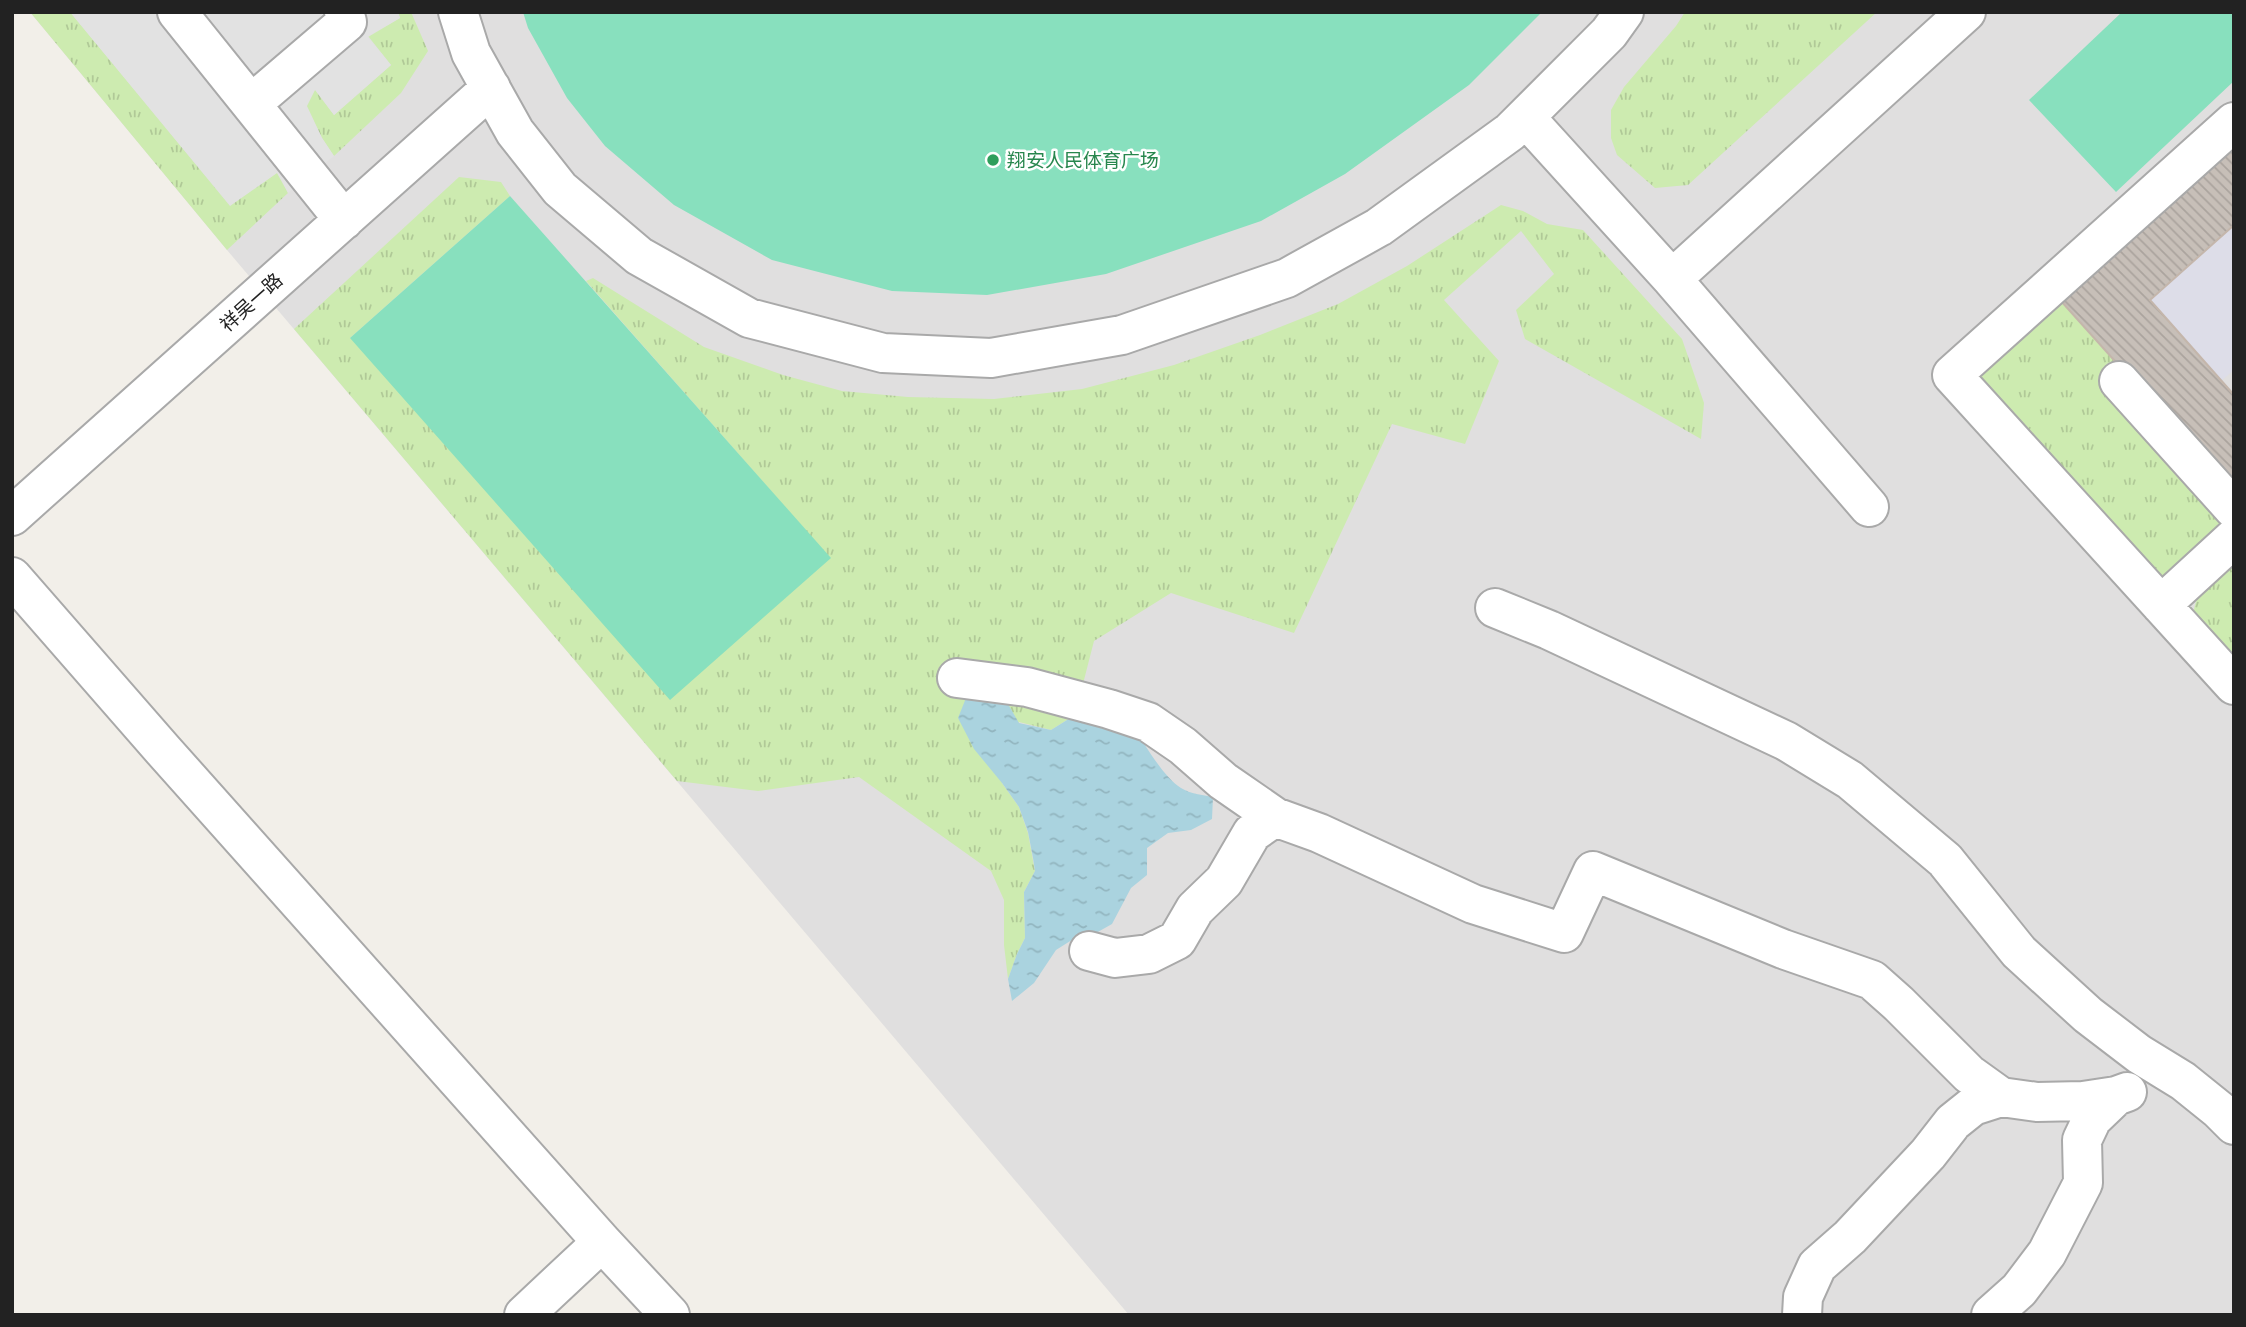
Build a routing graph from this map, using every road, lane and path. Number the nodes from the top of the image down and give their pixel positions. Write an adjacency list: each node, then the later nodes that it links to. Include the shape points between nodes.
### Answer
1 (177, 12): 7 (street)
2 (344, 12): 7 (street, via 347,22)
3 (458, 12): 6 (street, via 471,53)
4 (1624, 12): 8 (street)
5 (1966, 12): 11 (street)
6 (491, 88): 8 (street, via 516,132 560,189 639,256 749,318 883,353 991,358 1122,335 1287,278 1379,227); 10 (street, 祥吴一路)
7 (251, 104): 10 (street)
8 (1525, 117): 11 (street)
9 (2234, 122): 18 (street, via 1952,374)
10 (344, 220): 15 (street, 祥吴一路)
11 (1672, 279): 13 (street)
12 (2119, 381): 14 (street)
13 (1869, 507)
14 (2234, 509)
15 (12, 516)
16 (2234, 538): 18 (street)
17 (12, 577): 28 (street)
18 (2161, 605): 21 (street)
19 (1495, 608): 24 (street, via 1786,741 1850,780 1945,860 2020,952 2088,1015)
20 (957, 678): 22 (street, via 1027,687 1148,722)
21 (2234, 685)
22 (1275, 817): 23 (street, via 1252,833 1224,881 1195,909 1177,940 1149,954 1115,958); 26 (street, via 1473,904 1564,933 1593,871 1783,949 1872,980 1969,1074)
23 (1089, 951)
24 (2183, 1081): 25 (street, via 2146,1085); 27 (street)
25 (2116, 1096): 26 (street, via 2037,1102); 29 (street, via 2092,1119 2082,1140 2083,1183)
26 (2001, 1097): 32 (street, via 1973,1106 1953,1122 1850,1237 1817,1266)
27 (2234, 1125)
28 (602, 1242): 30 (street); 31 (street)
29 (2013, 1306)
30 (524, 1315)
31 (670, 1315)
32 (1802, 1315)

